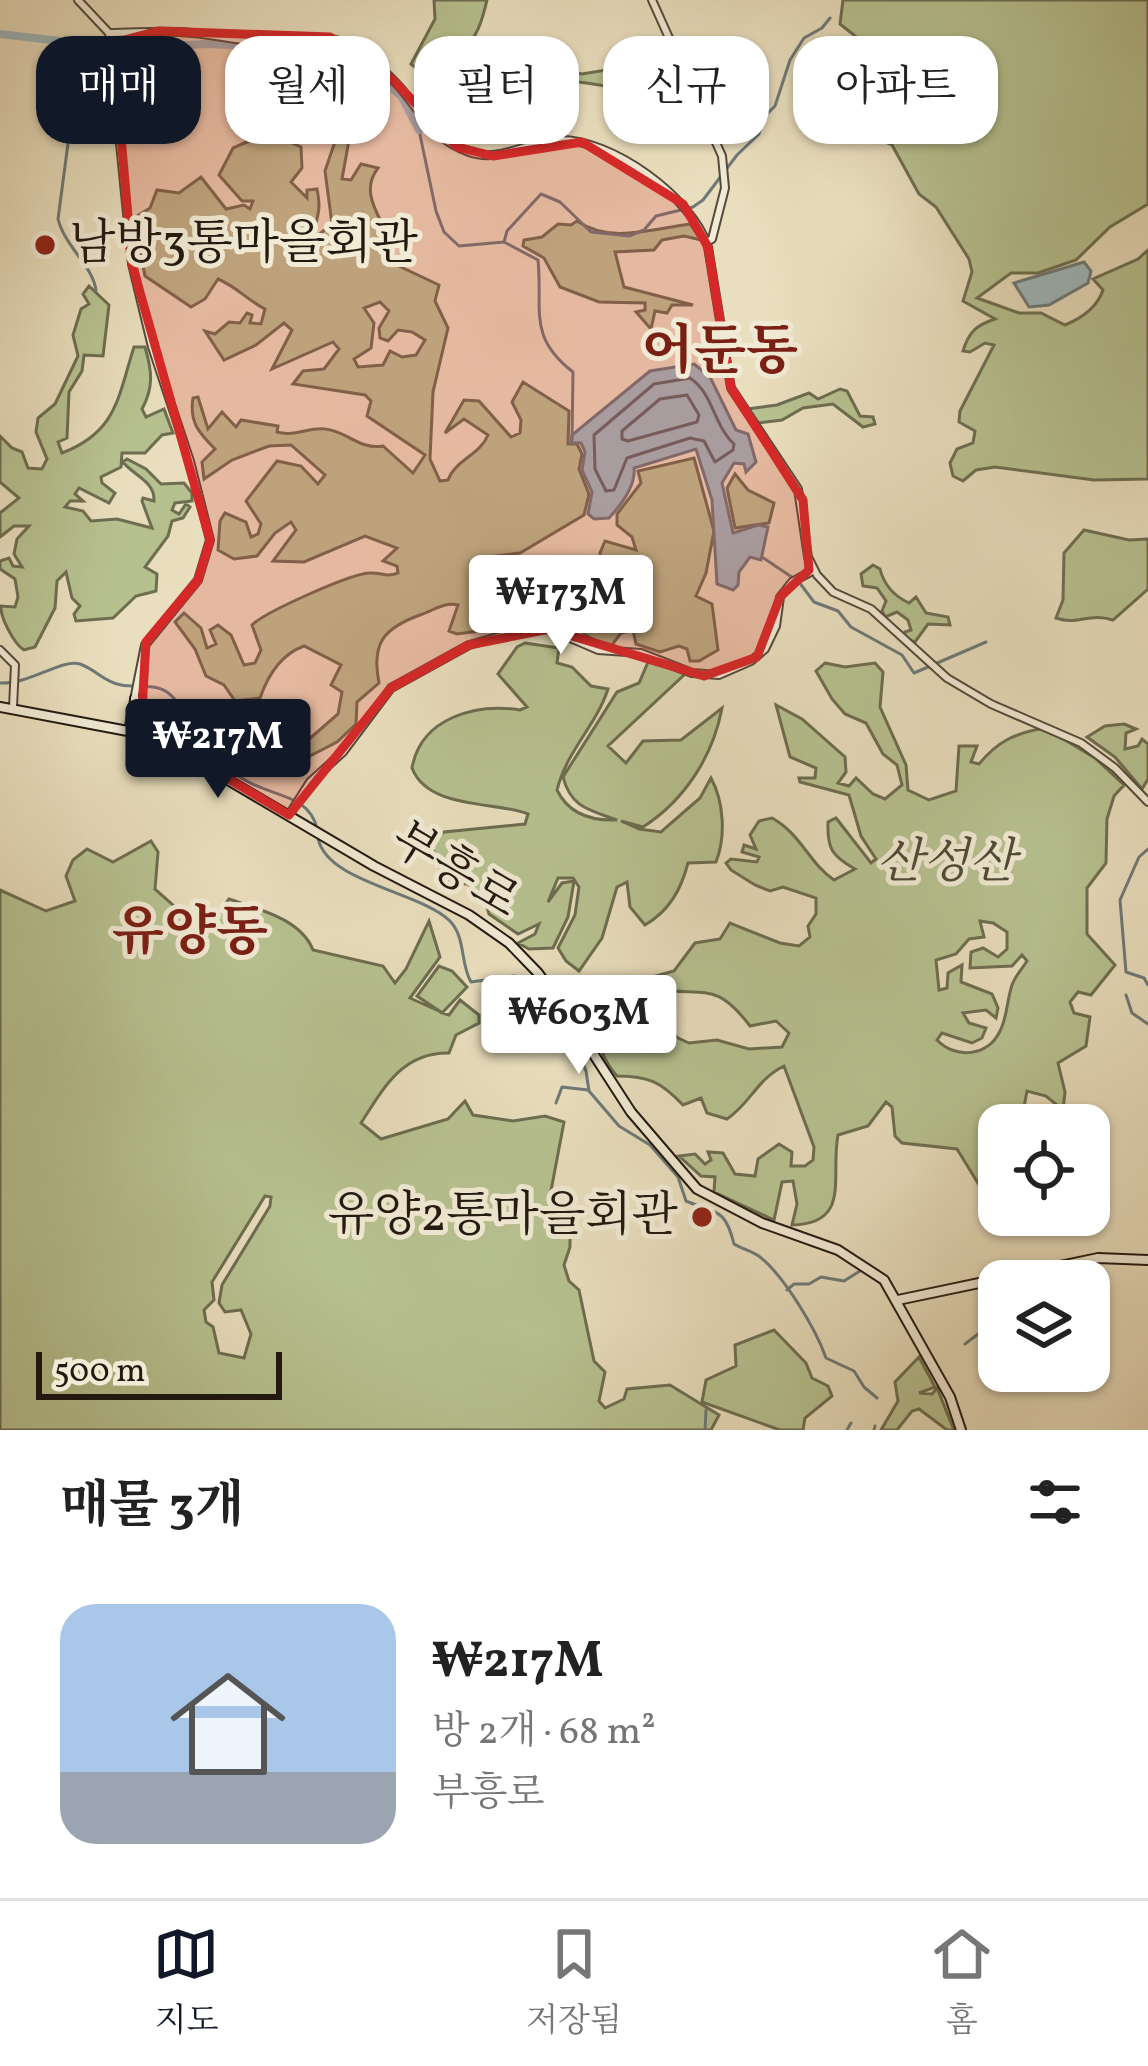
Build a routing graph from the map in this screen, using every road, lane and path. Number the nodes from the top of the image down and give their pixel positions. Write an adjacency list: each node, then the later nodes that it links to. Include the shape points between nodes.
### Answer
1 (78, 0): 3 (street)
2 (652, 0): 9 (street, via 722,156)
3 (97, 21): 4 (street); 5 (street)
4 (109, 33): 5 (street); 6 (street)
5 (134, 33): 7 (street); 10 (street, via 332,38 393,80 428,127 457,147 490,156 547,141 582,142 614,154)
6 (110, 36)
7 (128, 36)
8 (121, 144): 14 (street, via 132,264 211,539 198,580 149,636)
9 (715, 227): 10 (street); 11 (street)
10 (701, 229): 11 (street)
11 (709, 241): 12 (street, via 730,388 798,489)
12 (803, 576): 21 (street, via 871,609 935,667 992,704 1081,742); 22 (street, via 780,596 765,649 719,675 692,674 641,652 598,650 548,628 469,645 391,688)
13 (0, 650): 16 (street, via 15,665)
14 (136, 695): 17 (street); 20 (main road, via 137,724)
15 (0, 706): 16 (main road, 부흥로)
16 (13, 707): 18 (main road, 부흥로)
17 (132, 715): 18 (main road); 19 (street)
18 (96, 724): 19 (main road, 부흥로)
19 (128, 731): 20 (main road, 부흥로)
20 (162, 742): 22 (main road, 부흥로)
21 (1148, 802)
22 (294, 807): 24 (main road, 부흥로, via 317,832 509,943 697,1189)
23 (1148, 1260): 27 (main road, via 1098,1258)
24 (860, 1262): 25 (main road); 26 (main road, 부흥로)
25 (878, 1265)
26 (887, 1284): 28 (main road); 29 (main road, 부흥로)
27 (938, 1292): 28 (main road); 30 (main road, via 910,1304)
28 (922, 1295): 29 (main road)
29 (898, 1300): 30 (main road, 부흥로)
30 (912, 1328): 31 (main road, 부흥로)
31 (961, 1429)

